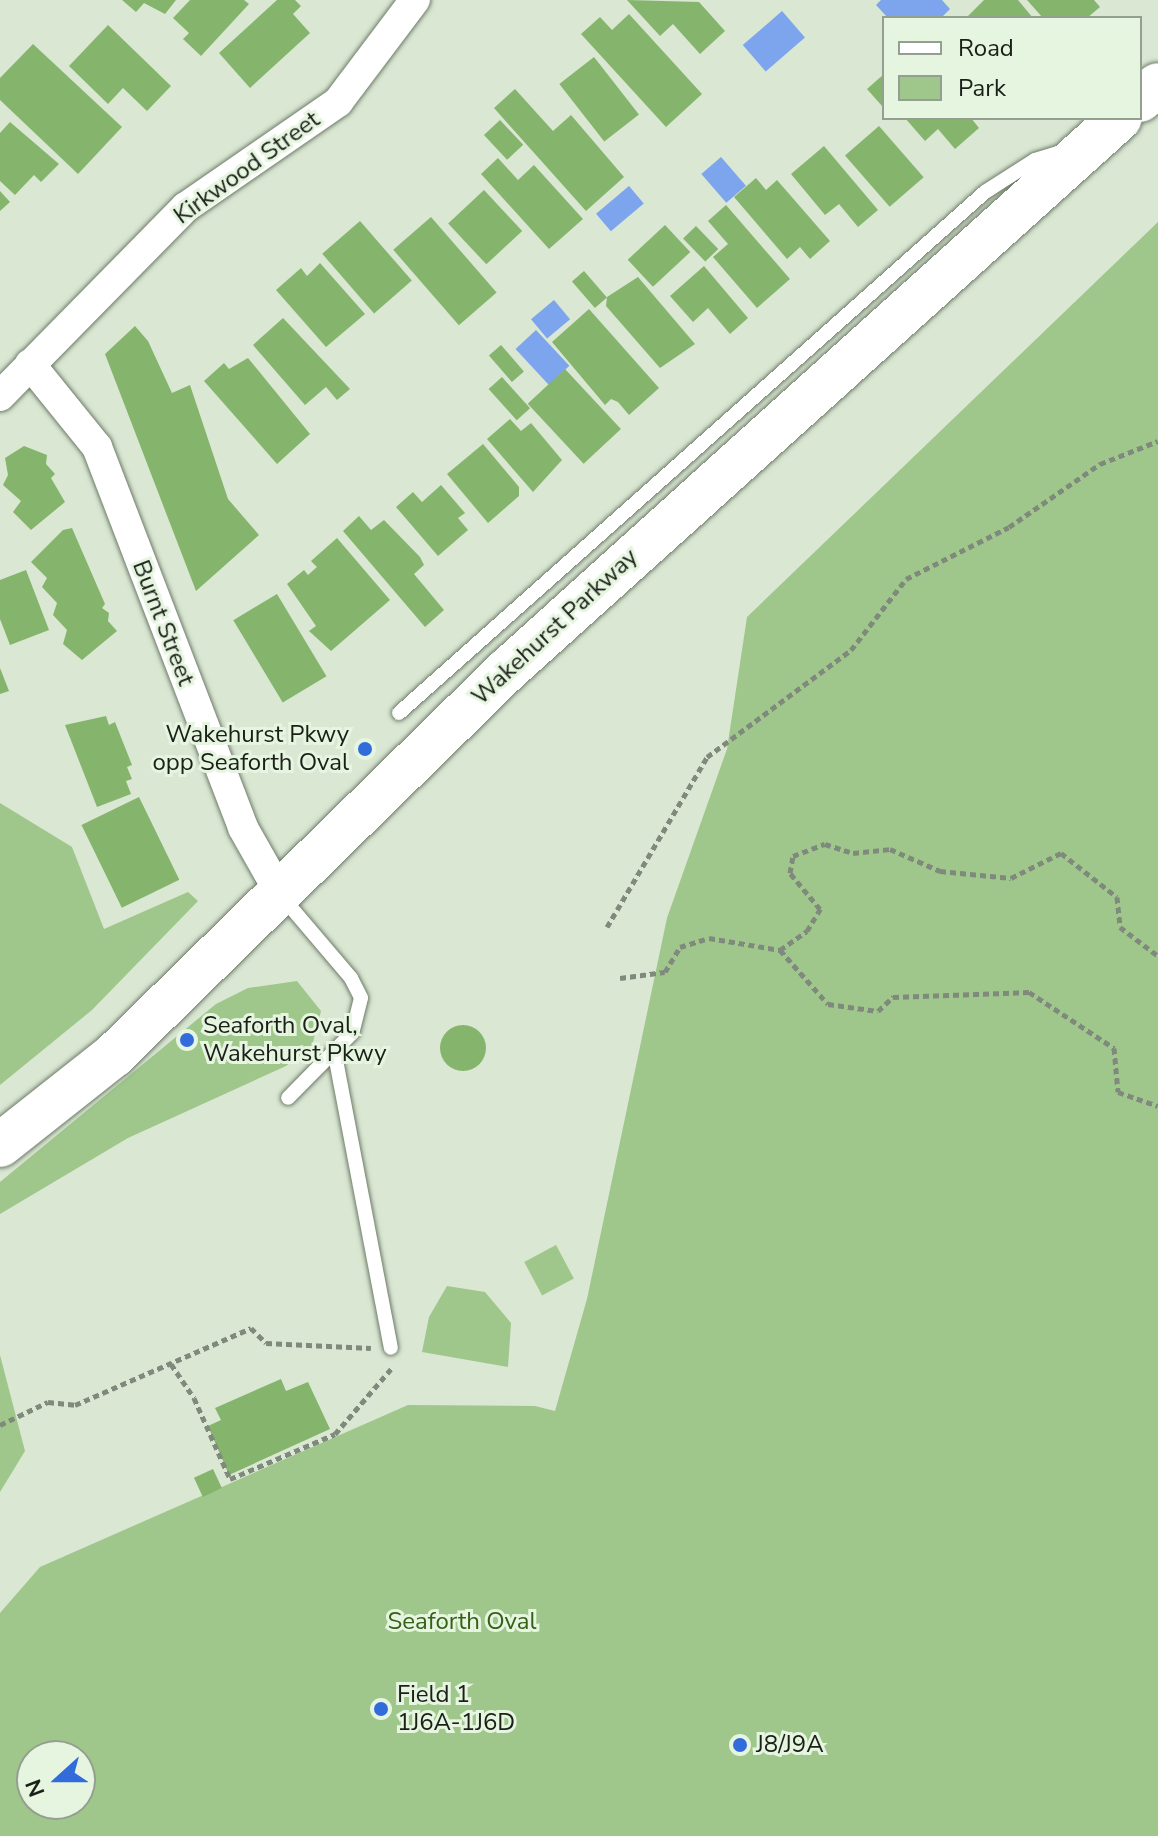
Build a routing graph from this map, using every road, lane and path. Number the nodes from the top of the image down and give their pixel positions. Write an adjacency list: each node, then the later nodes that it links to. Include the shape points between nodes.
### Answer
1 (415, 0): 5 (street, Kirkwood Street, via 338,102 186,207)
2 (1158, 85): 3 (main road)
3 (1142, 98)
4 (1106, 130): 7 (main road, Wakehurst Parkway)
5 (30, 364): 6 (street, Kirkwood Street); 10 (street, Burnt Street, via 97,447 243,828)
6 (0, 396)
7 (768, 409): 9 (lane); 10 (main road, Wakehurst Parkway)
8 (1158, 441): 11 (path, via 1100,464 1009,527 906,579 851,650 707,757)
9 (399, 713)
10 (280, 893): 15 (lane, via 351,978 361,998 359,1020); 18 (main road, Wakehurst Parkway, via 114,1055)
11 (607, 927)
12 (780, 950): 13 (path, via 807,931 820,909 790,873 793,856 825,844 853,853 890,849 940,871 1011,878 1061,853 1117,897 1120,927); 14 (path, via 709,938 680,947 665,972); 17 (path, via 828,1004 878,1011 893,997 1029,992 1114,1048 1118,1092)
13 (1158, 956)
14 (620, 978)
15 (335, 1055): 16 (lane); 19 (lane)
16 (288, 1098)
17 (1158, 1106)
18 (0, 1145)
19 (391, 1348): 20 (path, via 266,1343 251,1328); 20 (path, via 398,1361 335,1434 230,1479 194,1398)
20 (171, 1364): 21 (path, via 75,1405 48,1402)
21 (0, 1425)

